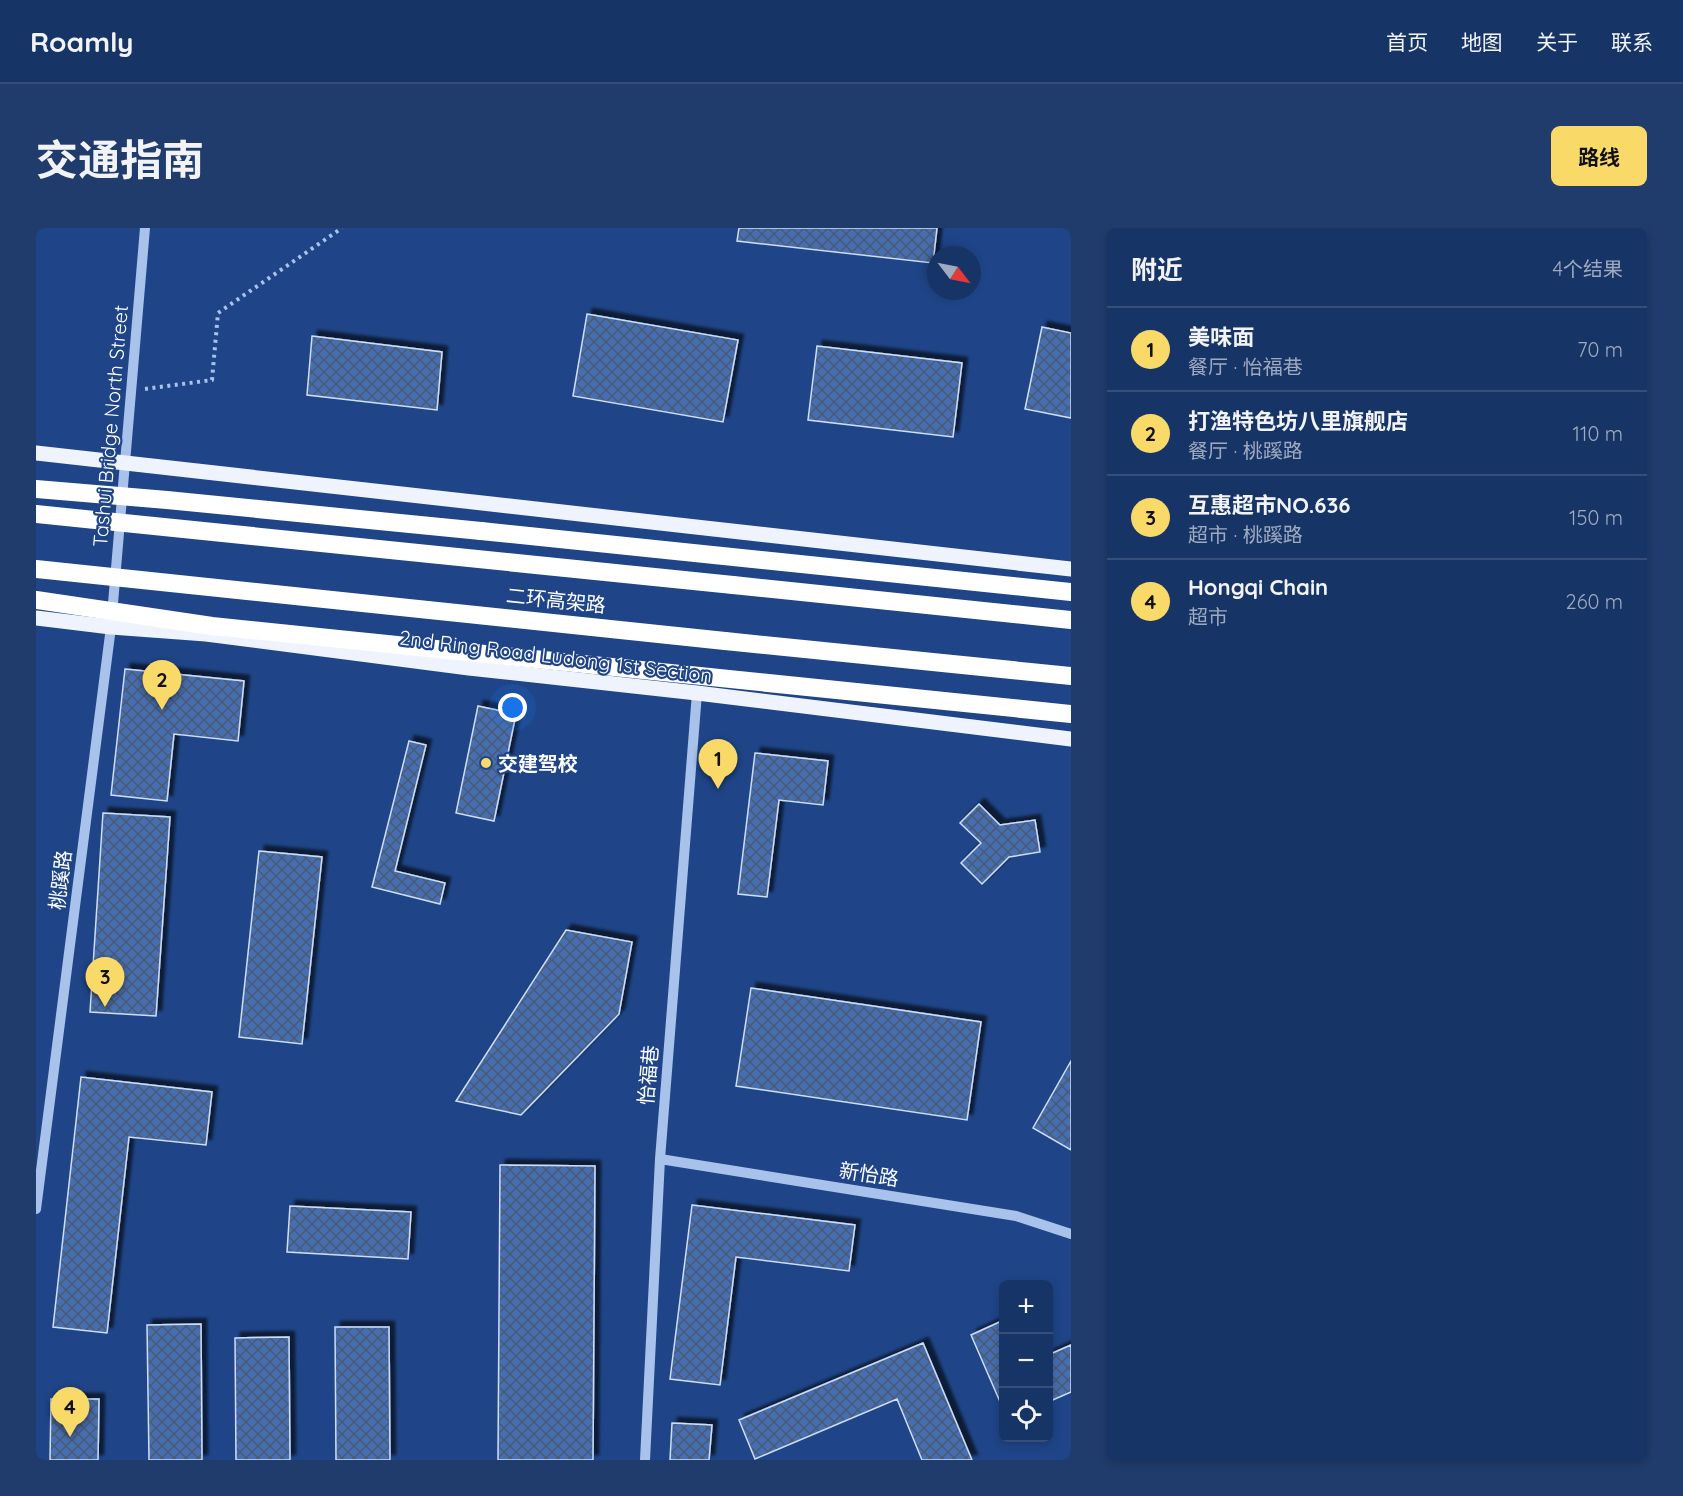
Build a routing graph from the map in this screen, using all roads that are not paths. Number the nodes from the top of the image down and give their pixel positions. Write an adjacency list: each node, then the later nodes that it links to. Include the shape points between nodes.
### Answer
1 (145, 228): 3 (street, Tashui Bridge North Street)
2 (36, 453): 3 (main road)
3 (124, 462): 6 (main road); 12 (street, Tashui Bridge North Street)
4 (36, 489): 8 (highway, bridge)
5 (36, 514): 11 (highway, 二环高架路, bridge)
6 (1071, 568)
7 (36, 569): 13 (highway, 二环高架路, bridge)
8 (1071, 592)
9 (36, 600): 15 (highway, bridge, via 212,626)
10 (36, 618): 12 (main road, 2nd Ring Road Ludong 1st Section)
11 (1071, 620)
12 (111, 627): 14 (main road, 2nd Ring Road Ludong 1st Section, via 206,634); 18 (street, 桃蹊路)
13 (1071, 676)
14 (697, 693): 16 (main road, 2nd Ring Road Ludong 1st Section); 17 (street, 怡福巷)
15 (1071, 714)
16 (1071, 739)
17 (660, 1159): 19 (street, 新怡路, via 1016,1216); 20 (street, 怡福巷)
18 (36, 1209)
19 (1071, 1234)
20 (645, 1460)

